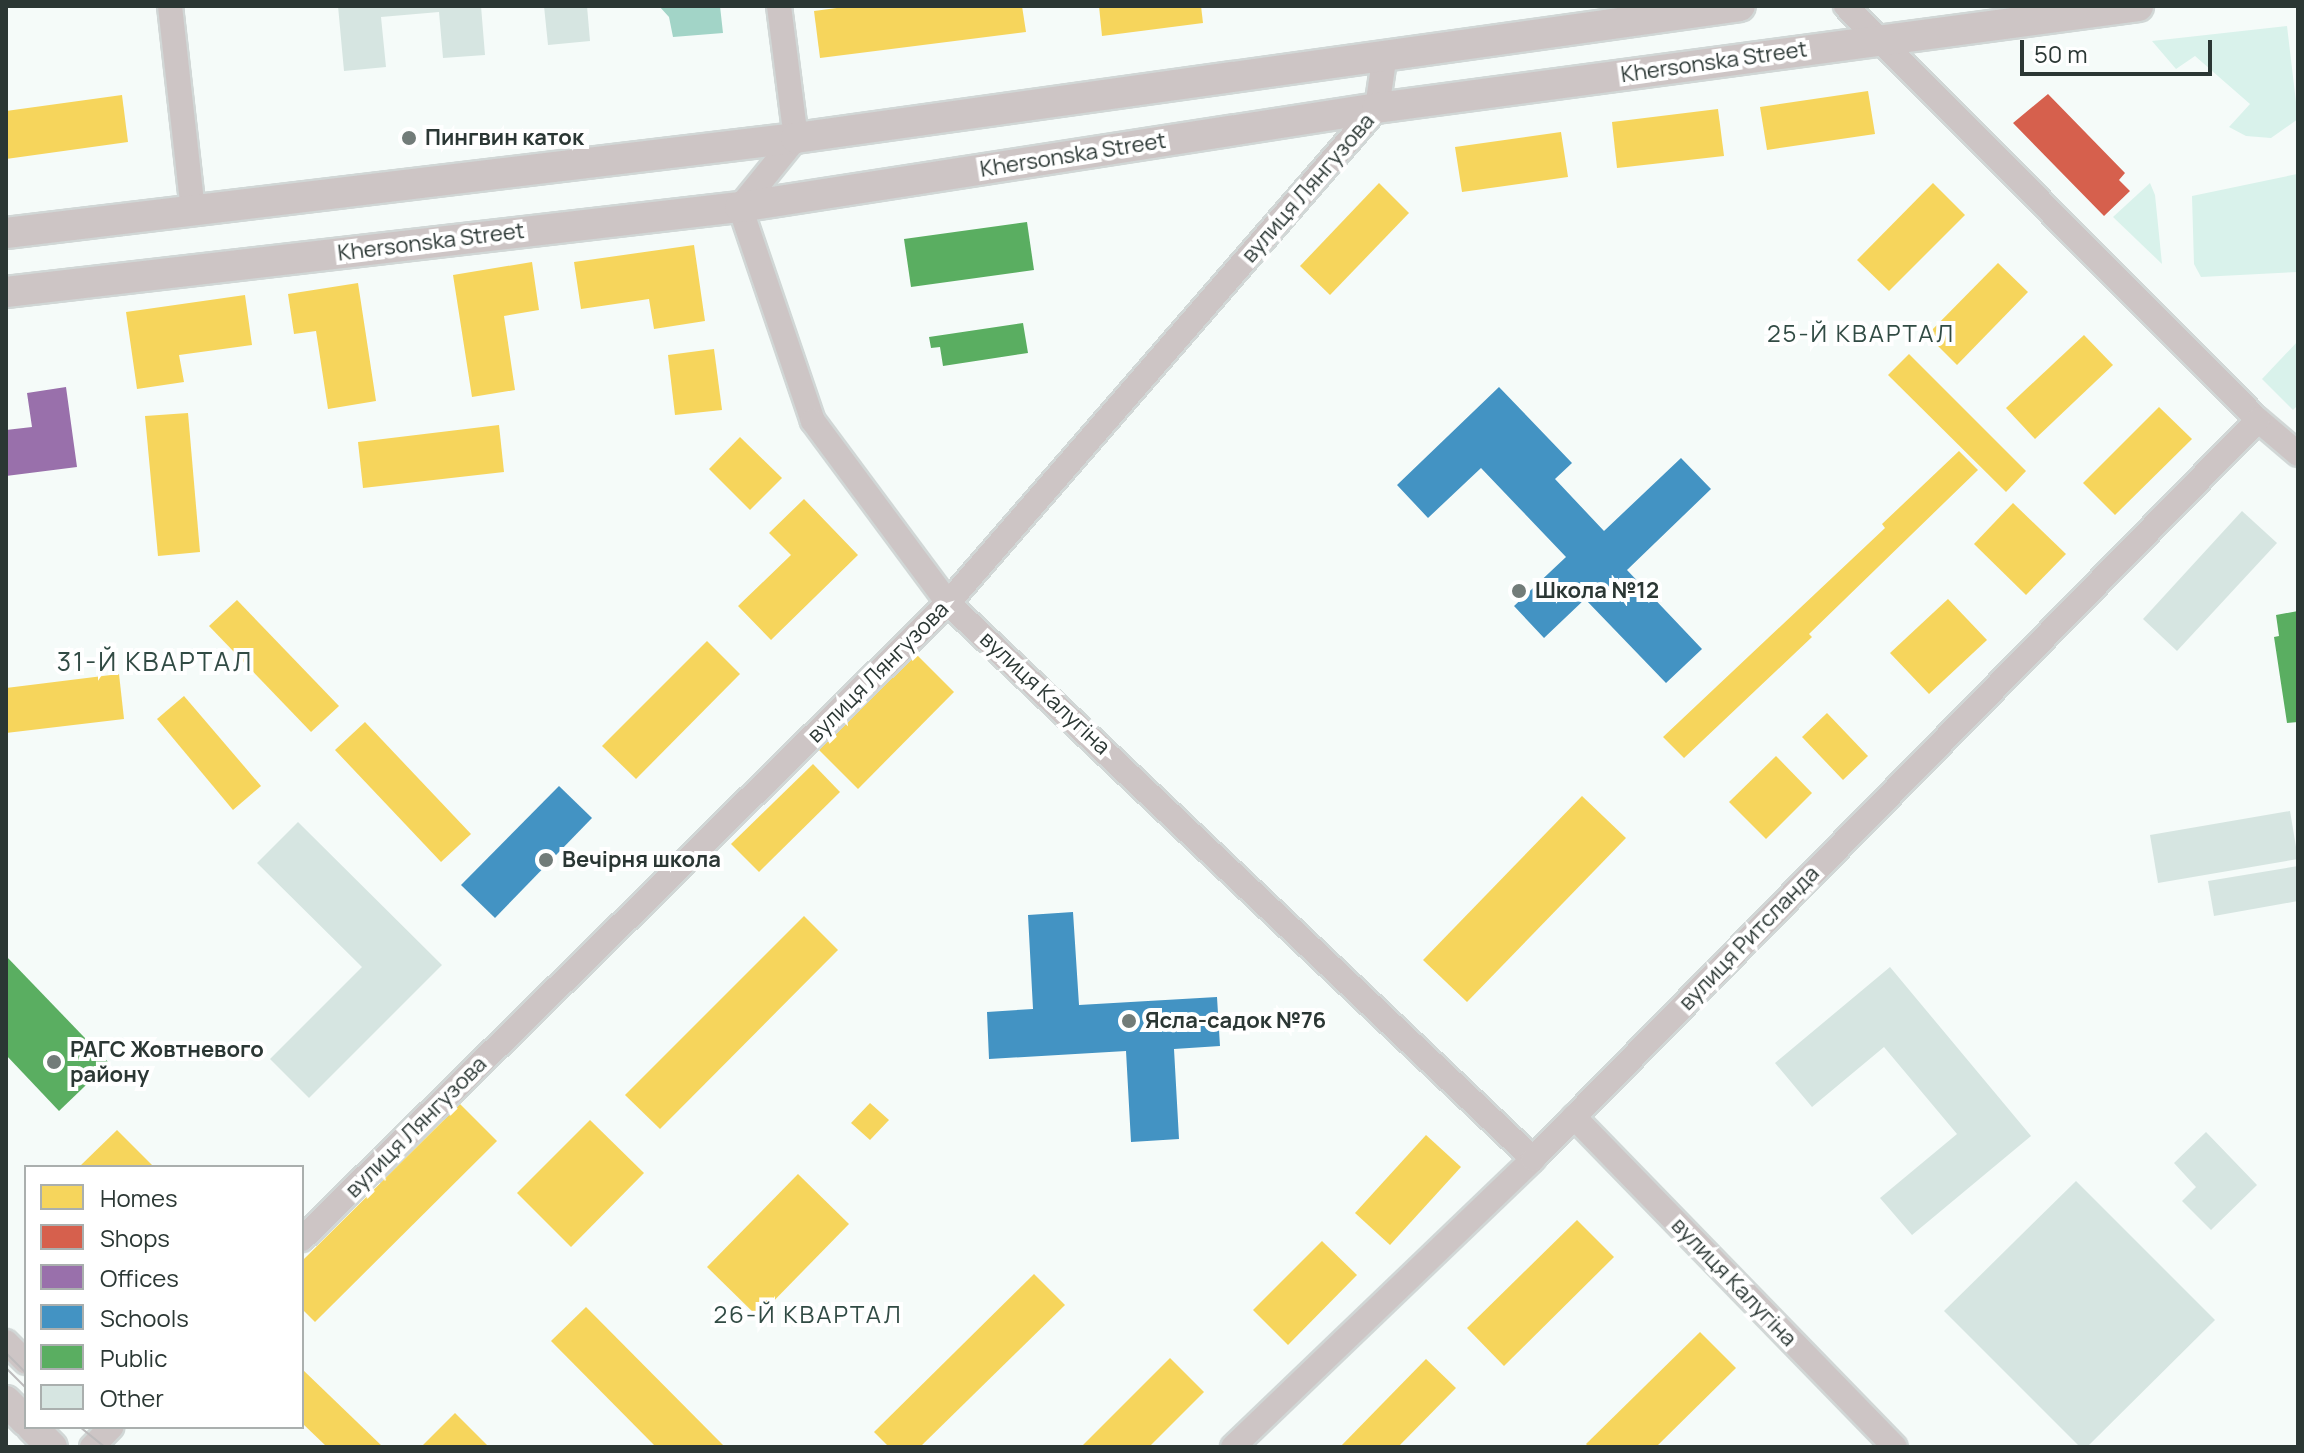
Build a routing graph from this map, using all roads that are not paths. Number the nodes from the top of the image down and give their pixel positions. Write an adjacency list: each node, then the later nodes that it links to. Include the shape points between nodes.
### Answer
1 (170, 6): 11 (street)
2 (779, 6): 9 (street)
3 (1740, 6): 7 (street)
4 (1846, 6): 6 (street)
5 (2138, 6): 6 (street, Khersonska Street)
6 (1878, 40): 8 (street, Khersonska Street); 14 (street)
7 (1385, 54): 8 (street, вулиця Лянгузова); 9 (street)
8 (1377, 108): 10 (street, Khersonska Street); 16 (street, вулиця Лянгузова)
9 (796, 138): 10 (street); 11 (street)
10 (740, 207): 13 (street, Khersonska Street); 16 (street, вулиця Калугіна, via 813,421)
11 (193, 210): 12 (street)
12 (6, 233)
13 (6, 292)
14 (2258, 420): 15 (street); 17 (street, вулиця Ритсланда)
15 (2298, 454)
16 (948, 603): 18 (street, вулиця Калугіна); 19 (street, вулиця Лянгузова)
17 (1574, 1117): 18 (street, вулиця Ритсланда); 27 (street, вулиця Калугіна)
18 (1533, 1159): 26 (street, вулиця Ритсланда)
19 (304, 1237)
20 (6, 1342): 21 (street)
21 (24, 1360)
22 (6, 1401): 23 (street)
23 (24, 1419)
24 (34, 1429): 25 (street)
25 (52, 1447)
26 (1233, 1447)
27 (1895, 1447)

